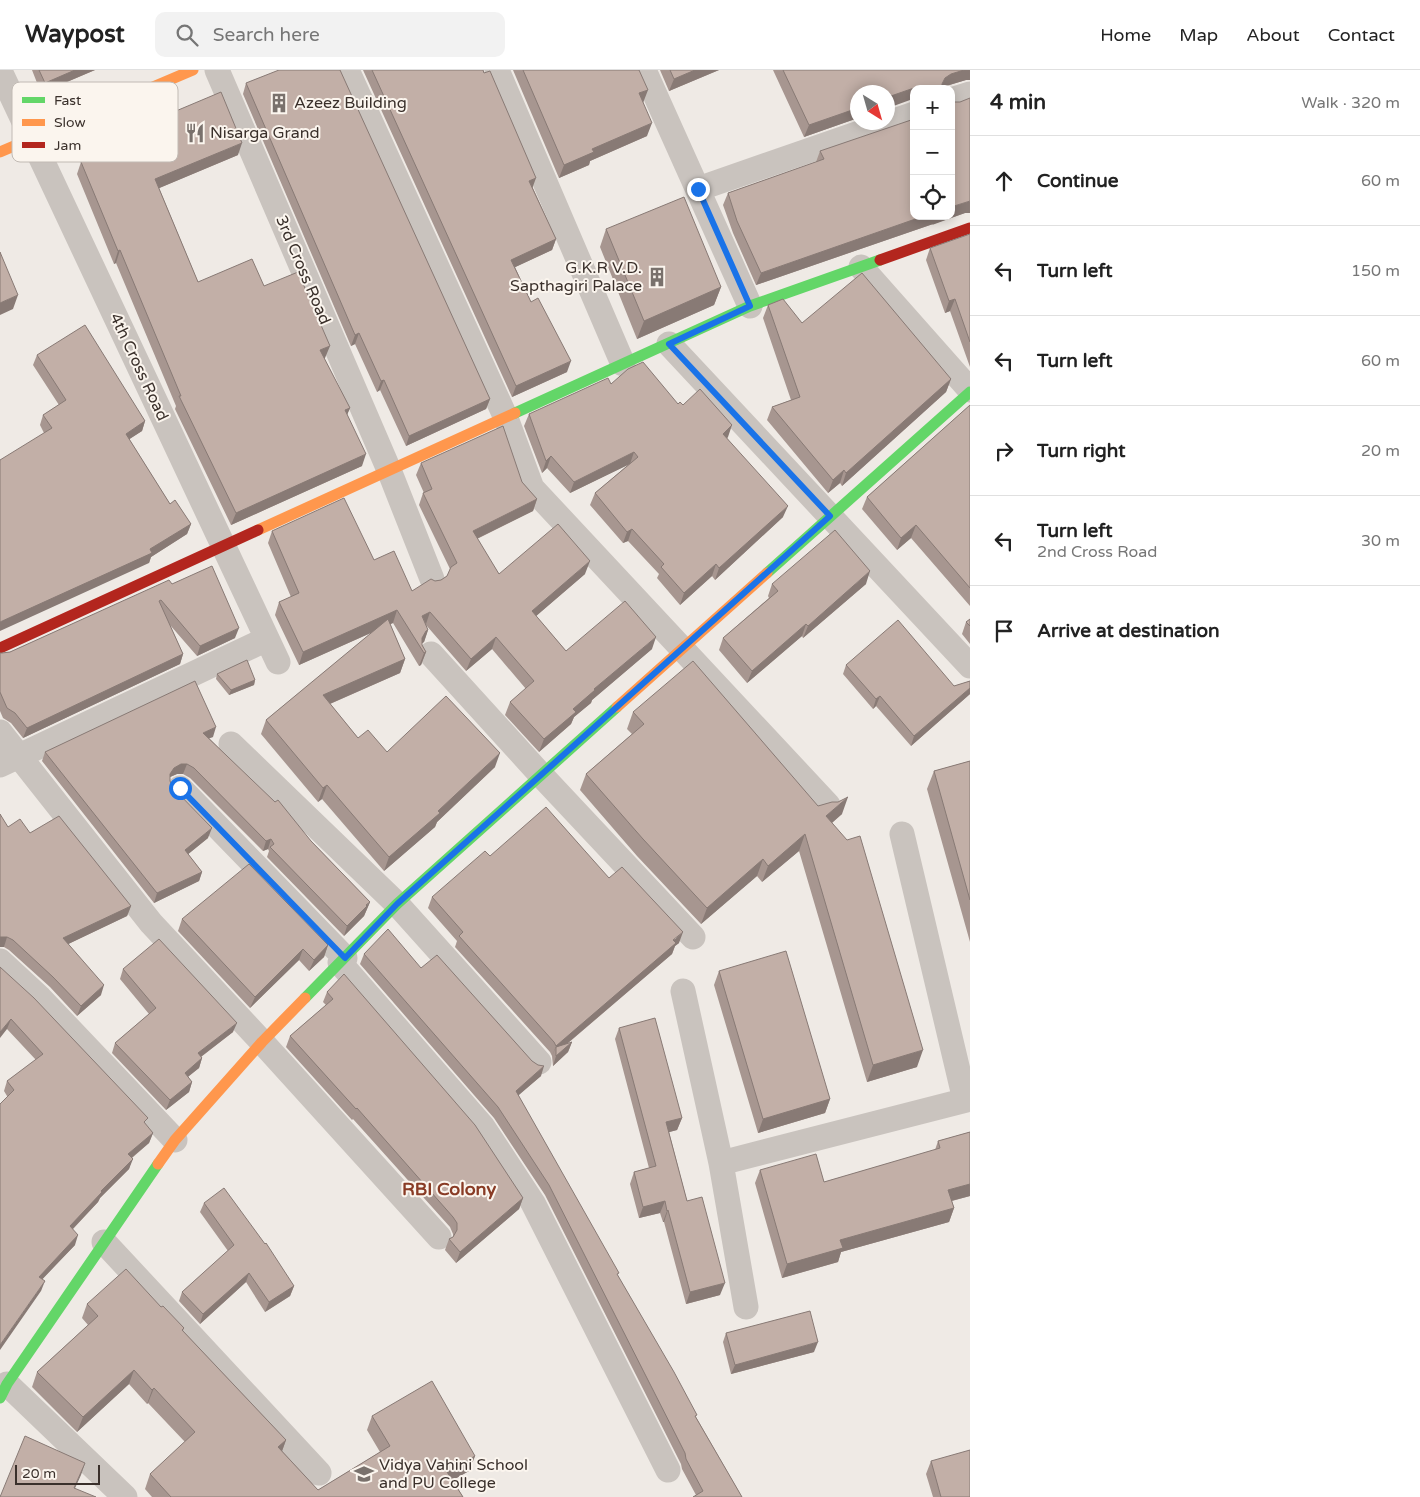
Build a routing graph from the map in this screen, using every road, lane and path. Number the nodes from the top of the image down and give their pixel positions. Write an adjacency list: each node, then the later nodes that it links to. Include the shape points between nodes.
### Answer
1 (193, 70): 7 (street)
2 (216, 70): 23 (street, 3rd Cross Road)
3 (348, 70): 22 (street)
4 (497, 70): 20 (street)
5 (644, 70): 15 (street)
6 (0, 71): 9 (street, 4th Cross Road)
7 (165, 82)
8 (970, 94): 10 (street)
9 (12, 97)
10 (955, 99)
11 (910, 115): 15 (street)
12 (12, 147): 13 (street)
13 (0, 152)
14 (42, 162): 25 (street, 4th Cross Road)
15 (698, 189): 18 (street)
16 (970, 228): 17 (street)
17 (861, 267): 18 (street); 21 (street)
18 (750, 306): 19 (street)
19 (669, 344): 20 (street); 24 (street)
20 (623, 364): 22 (street)
21 (970, 391): 24 (street)
22 (506, 418): 23 (street); 29 (street, via 532,488)
23 (389, 470): 25 (street); 26 (street, 3rd Cross Road)
24 (830, 516): 29 (street); 32 (street)
25 (223, 546): 27 (street, 4th Cross Road); 28 (street)
26 (432, 579)
27 (267, 639): 31 (street, 4th Cross Road); 35 (street)
28 (0, 648)
29 (683, 648): 36 (street); 38 (street)
30 (431, 654): 36 (street)
31 (278, 662)
32 (970, 666)
33 (0, 732): 35 (street)
34 (230, 744): 40 (street)
35 (10, 760): 45 (street, via 151,923)
36 (542, 775): 40 (street); 41 (street)
37 (180, 788): 43 (street)
38 (828, 805)
39 (902, 834): 47 (street)
40 (397, 904): 43 (street); 46 (street)
41 (693, 937)
42 (0, 961): 48 (street, via 40,998)
43 (343, 961): 45 (street); 54 (street, via 483,1127 528,1195)
44 (683, 991): 49 (street)
45 (262, 1042): 48 (street); 50 (street)
46 (539, 1062)
47 (968, 1100): 49 (street)
48 (175, 1140): 51 (street)
49 (721, 1164): 52 (street)
50 (439, 1237)
51 (104, 1242): 53 (street); 55 (street)
52 (746, 1307)
53 (4, 1391): 56 (street)
54 (668, 1470)
55 (319, 1473)
56 (125, 1497)

